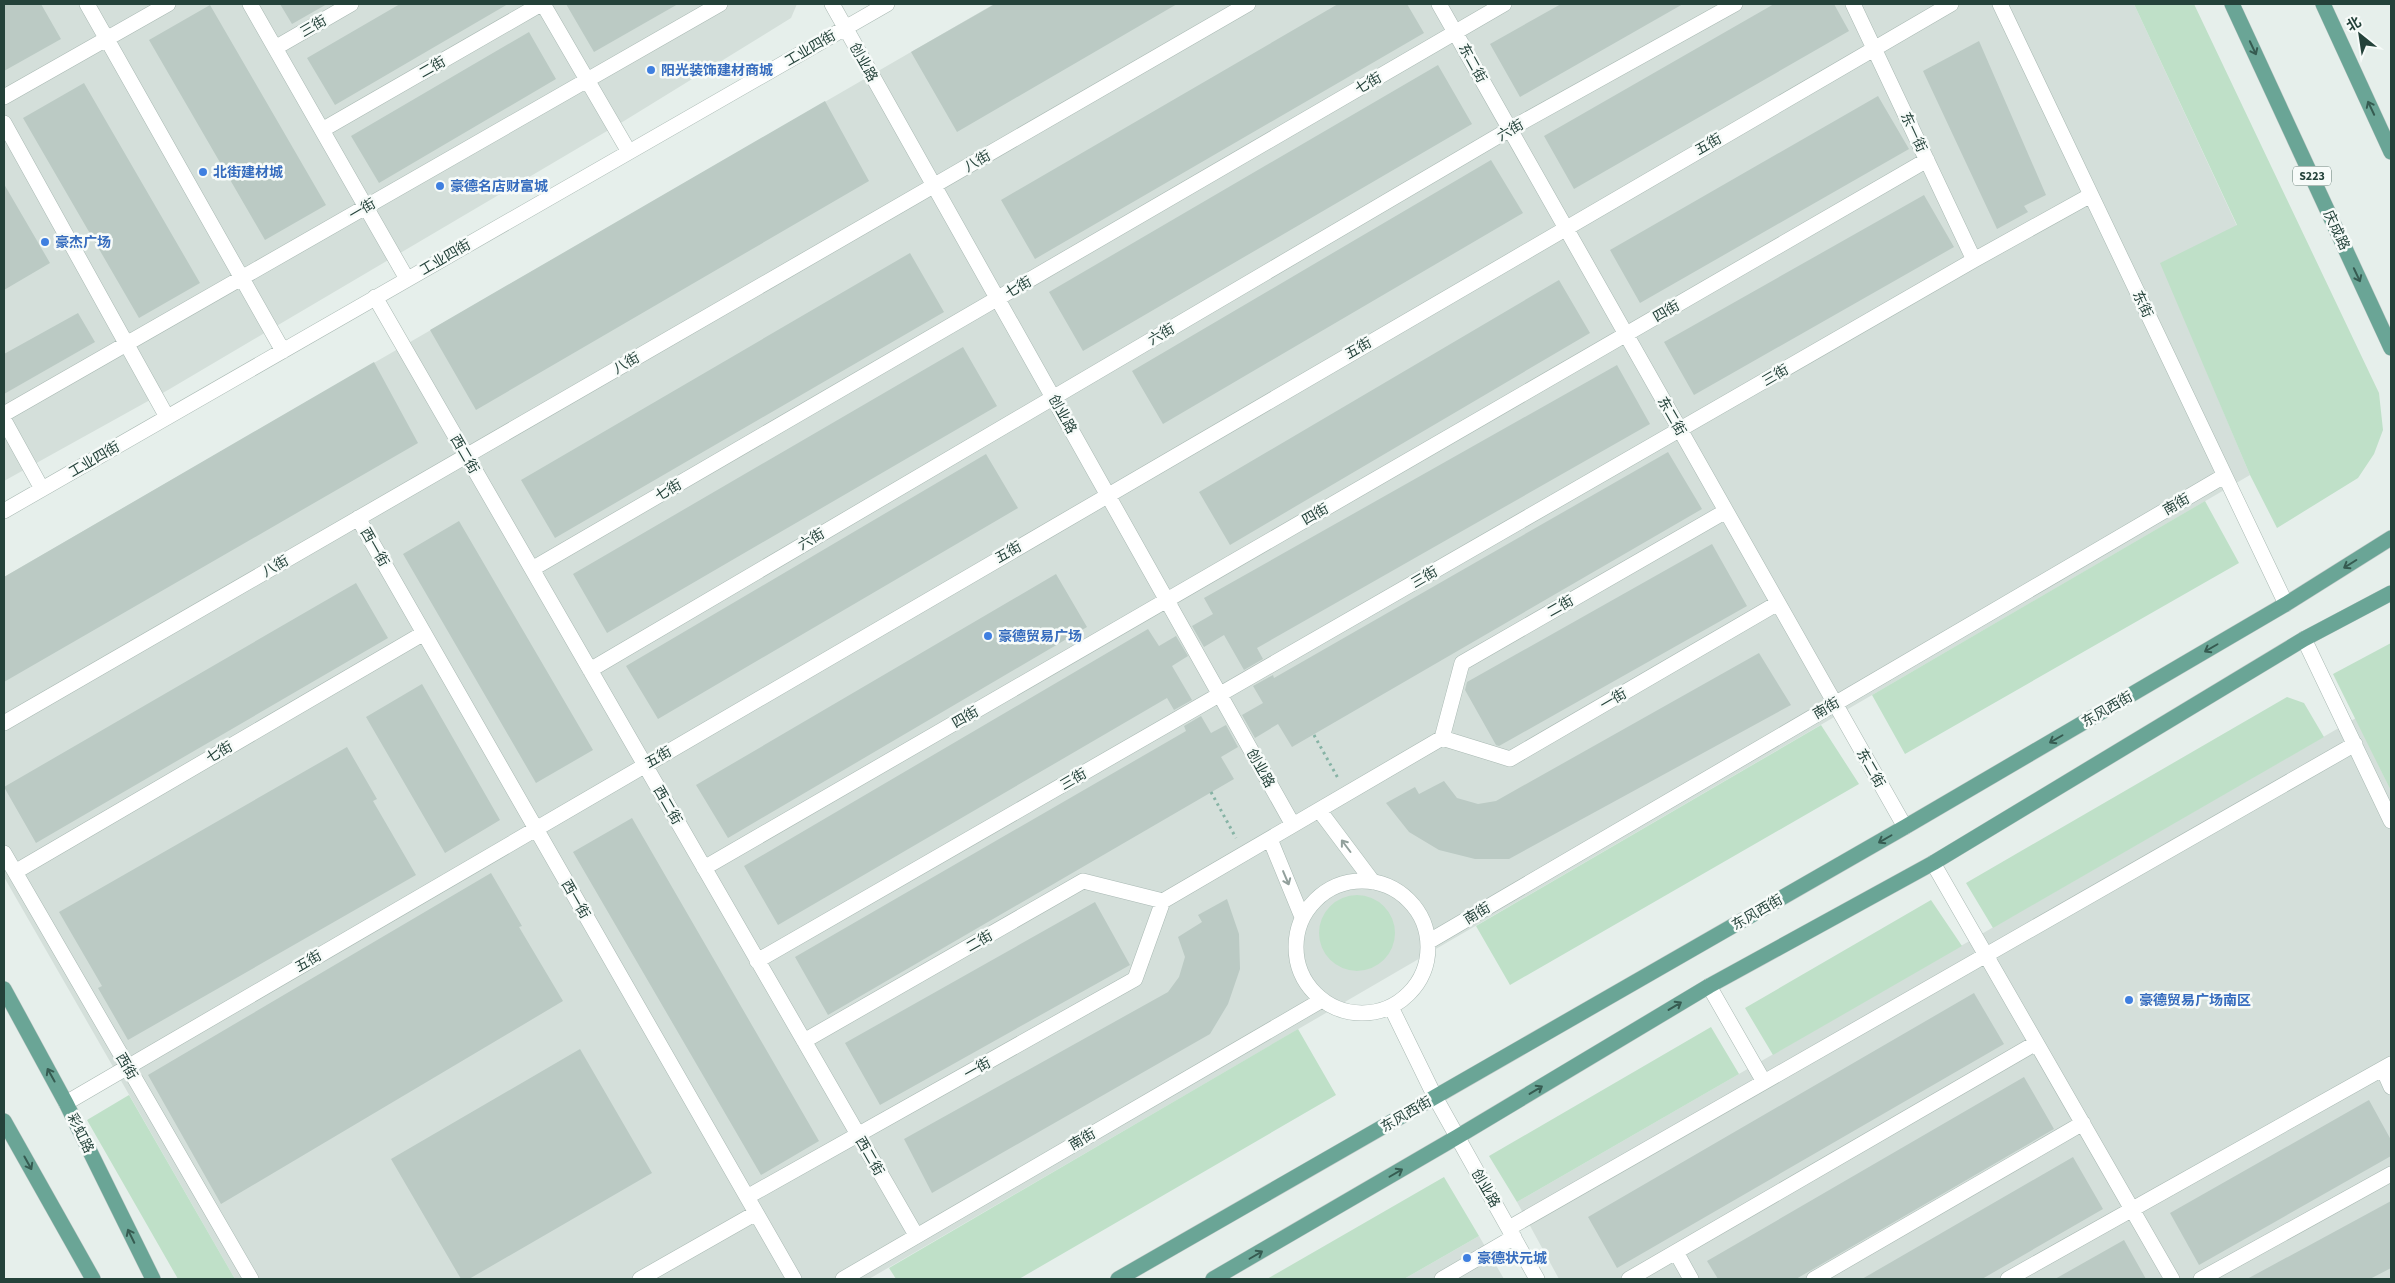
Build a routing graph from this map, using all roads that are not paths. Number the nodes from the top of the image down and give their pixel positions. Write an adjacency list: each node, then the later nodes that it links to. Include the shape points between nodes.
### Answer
1 (87, 4): 20 (street)
2 (168, 4): 20 (street)
3 (250, 4): 22 (street)
4 (351, 4): 22 (street, 三街)
5 (542, 4): 23 (street); 27 (street, 二街)
6 (720, 4): 23 (street, 一街)
7 (832, 4): 18 (street, 创业路)
8 (887, 4): 18 (street, 工业四街)
9 (1248, 4): 31 (street, 八街)
10 (1439, 4): 19 (street, 东二街)
11 (1504, 4): 19 (street, 七街)
12 (1734, 4): 26 (street, 六街)
13 (1853, 4): 21 (street, 东一街)
14 (1951, 4): 21 (street, 五街)
15 (2000, 4): 32 (street, 东街)
16 (2232, 4): 42 (main road, 庆成路 / S223, one-way to 42)
17 (2323, 4): 29 (main road, one-way to 17)
18 (845, 28): 28 (street, 工业四街); 31 (street, 创业路)
19 (1455, 32): 26 (street, 东二街); 39 (street, 七街)
20 (106, 39): 24 (street); 36 (street)
21 (1874, 47): 30 (street, 东一街); 34 (street, 五街)
22 (275, 48): 27 (street)
23 (587, 80): 28 (street); 33 (street, 一街)
24 (4, 97)
25 (4, 123): 41 (street)
26 (1510, 129): 34 (street, 东二街); 44 (street, 六街)
27 (322, 130): 33 (street)
28 (629, 152): 37 (street, 工业四街)
29 (2391, 152)
30 (1927, 160): 35 (street, 东一街); 40 (street, 四街)
31 (934, 186): 39 (street, 创业路); 49 (street, 八街)
32 (2091, 195): 35 (street, 三街); 50 (street, 东街)
33 (366, 207): 36 (street, 一街); 37 (street)
34 (1565, 227): 40 (street, 东二街); 52 (street, 五街)
35 (1974, 260): 48 (street, 三街)
36 (242, 278): 41 (street, 一街); 43 (street)
37 (407, 279): 38 (street, 工业四街)
38 (375, 298): 43 (street, 工业四街); 49 (street, 西二街)
39 (998, 299): 44 (street, 创业路); 57 (street, 七街)
40 (1626, 334): 48 (street, 东二街); 59 (street, 四街)
41 (127, 344): 45 (street, 一街); 46 (street)
42 (2391, 348)
43 (283, 350): 46 (street, 工业四街)
44 (1053, 397): 52 (street, 创业路); 64 (street, 六街)
45 (4, 414)
46 (167, 417): 51 (street, 工业四街)
47 (4, 420): 51 (street)
48 (1680, 429): 54 (street, 东二街); 65 (street, 三街)
49 (466, 456): 55 (street, 八街); 57 (street, 西二街)
50 (2224, 476): 61 (street, 东街); 66 (street, 南街)
51 (42, 489): 53 (street, 工业四街)
52 (1107, 494): 59 (street, 创业路); 70 (street, 五街)
53 (4, 511)
54 (1726, 511): 60 (street, 东二街); 68 (street, 二街, via 1462,663)
55 (358, 518): 62 (street, 西一街); 67 (street, 八街)
56 (2391, 538): 61 (main road, 东风西街, one-way to 61)
57 (532, 569): 64 (street, 西二街)
58 (2391, 592): 63 (main road)
59 (1167, 600): 65 (street, 创业路); 79 (street, 四街)
60 (1778, 603): 66 (street, 东二街); 68 (street, 一街, via 1510,759)
61 (2286, 604): 74 (main road, 东风西街, one-way to 74)
62 (424, 633): 75 (street, 西一街); 80 (street, 七街)
63 (2304, 639): 69 (street); 78 (main road)
64 (590, 670): 70 (street, 西二街)
65 (1220, 694): 73 (street, 创业路); 86 (street, 三街)
66 (1834, 703): 74 (street, 东二街); 84 (street, 南街)
67 (4, 723)
68 (1442, 738): 71 (street)
69 (2355, 744): 72 (street); 85 (street)
70 (644, 765): 75 (street, 五街); 79 (street, 西二街)
71 (1319, 810): 73 (street); 81 (street, one-way to 71)
72 (2391, 821)
73 (1294, 825): 76 (street)
74 (1906, 827): 97 (main road, 东风西街, one-way to 97)
75 (536, 828): 93 (street, 五街); 104 (street, 西一街)
76 (1270, 839): 82 (street); 83 (street, one-way to 83)
77 (4, 853): 80 (street, 西街)
78 (1933, 863): 85 (street); 87 (main road)
79 (704, 868): 86 (street, 西二街)
80 (14, 872): 93 (street, 西街)
81 (1372, 882): 83 (street, via 1358,880 1335,886 1316,899); 84 (street, via 1381,882 1402,892 1418,909 1427,930)
82 (1163, 902): 91 (street, 二街, via 1083,881); 101 (street, 一街, via 1135,979)
83 (1302, 917): 89 (street, via 1296,936 1296,957 1302,976)
84 (1428, 942): 90 (street, via 1429,953 1423,975 1410,994)
85 (1986, 955): 92 (street); 95 (street)
86 (758, 961): 91 (street, 西二街)
87 (1709, 986): 95 (street); 102 (main road, one-way to 87)
88 (4, 989): 98 (main road, 彩虹路, one-way to 88)
89 (1322, 1000): 90 (street, via 1349,1012 1369,1014); 108 (street, 南街)
90 (1391, 1008): 97 (street, 创业路)
91 (804, 1041): 101 (street, 西二街)
92 (2036, 1043): 100 (street); 109 (street)
93 (128, 1066): 98 (street, 五街); 113 (street, 西街)
94 (2387, 1066): 96 (street); 105 (street)
95 (1764, 1082): 107 (street)
96 (2391, 1086)
97 (1435, 1097): 102 (street, 创业路); 117 (main road, 东风西街)
98 (66, 1103): 112 (main road, 彩虹路, one-way to 98)
99 (4, 1121): 111 (main road, one-way to 111)
100 (2083, 1123): 105 (street); 123 (street)
101 (858, 1135): 104 (street, 一街); 108 (street, 西二街)
102 (1457, 1137): 107 (street, 创业路); 118 (main road, one-way to 102)
103 (2391, 1174): 126 (street)
104 (747, 1197): 106 (street, 西一街)
105 (2132, 1208): 124 (street); 125 (street)
106 (756, 1213): 114 (street); 115 (street, 西一街)
107 (1512, 1233): 119 (street); 120 (street, 创业路)
108 (916, 1235): 110 (street, 南街)
109 (1676, 1252): 121 (street); 122 (street)
110 (859, 1275): 116 (street, 南街)
111 (94, 1279)
112 (153, 1279)
113 (251, 1279)
114 (640, 1279)
115 (794, 1279)
116 (843, 1279)
117 (1118, 1279)
118 (1213, 1279)
119 (1442, 1279)
120 (1537, 1279)
121 (1629, 1279)
122 (1691, 1279)
123 (1814, 1279)
124 (2008, 1279)
125 (2172, 1279)
126 (2201, 1279)

